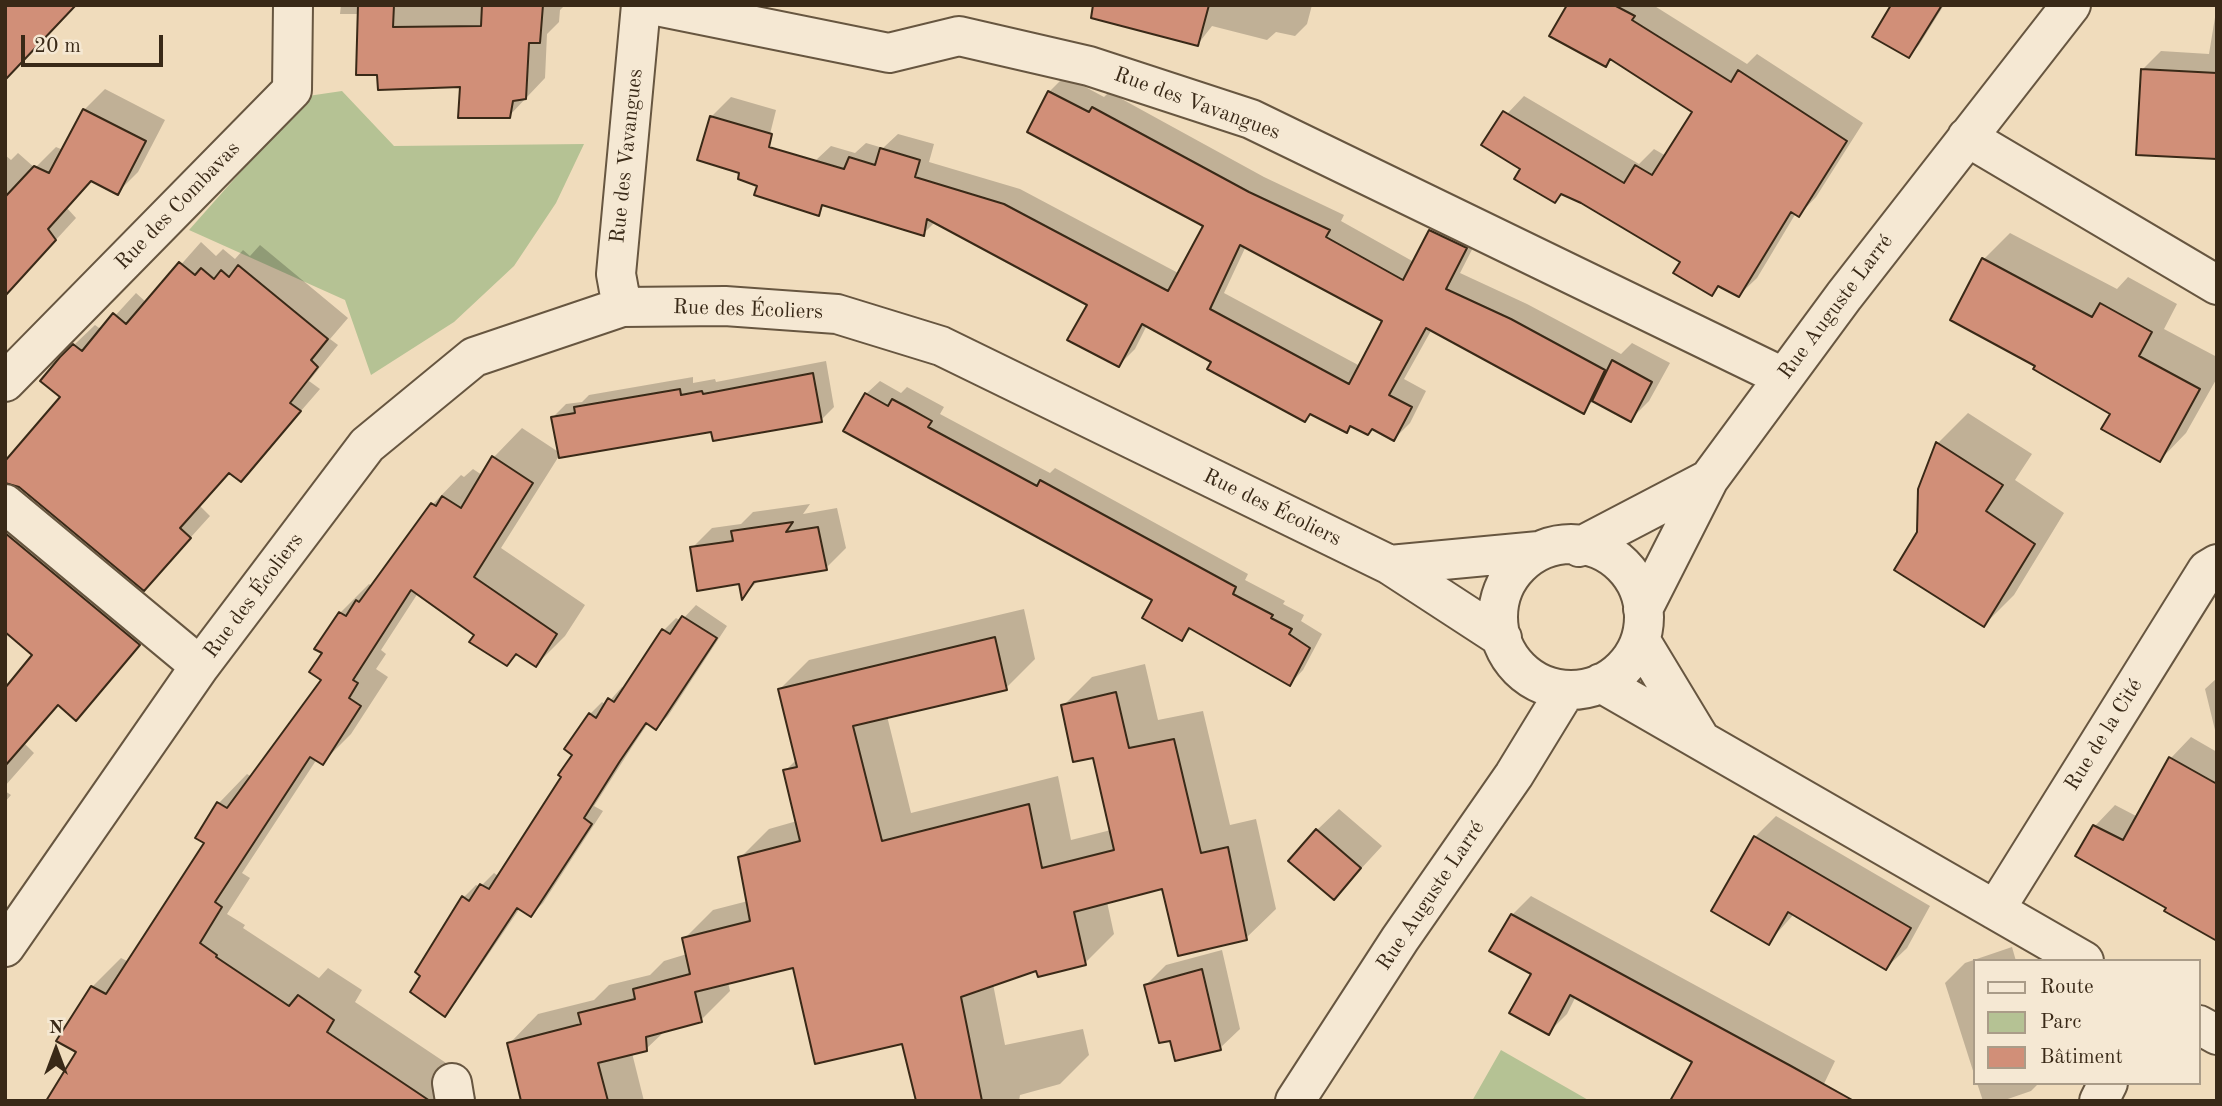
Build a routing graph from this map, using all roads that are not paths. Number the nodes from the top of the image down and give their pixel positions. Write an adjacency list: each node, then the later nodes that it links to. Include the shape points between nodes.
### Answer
1 (293, 5): 9 (street, Rue des Combavas, via 292,90)
2 (641, 5): 7 (street, Rue des Vavangues, via 616,274)
3 (652, 5): 8 (street, Rue des Vavangues, via 889,53 959,36 1090,66 1251,119)
4 (2071, 5): 5 (street, Rue Auguste Larré)
5 (1967, 137): 6 (street); 8 (street, Rue Auguste Larré)
6 (2217, 285)
7 (622, 307): 15 (street, Rue des Écoliers, via 725,306 837,314 941,346); 18 (street, Rue des Écoliers, via 474,357 367,445)
8 (1783, 377): 10 (street, Rue Auguste Larré)
9 (5, 382)
10 (1709, 479): 12 (street, Rue Auguste Larré); 16 (street, Rue Auguste Larré)
11 (5, 503): 18 (street, Rue des Écoliers)
12 (1579, 547): 13 (street, via 1568,544); 16 (street, via 1612,556 1630,573 1642,596)
13 (1539, 551): 15 (street); 17 (street, via 1516,568 1501,593 1497,620)
14 (2217, 564): 21 (street, Rue de la Cité, via 2207,569)
15 (1390, 565): 17 (street, Rue des Écoliers)
16 (1642, 625): 19 (street, via 1620,672); 20 (street)
17 (1502, 638): 19 (street, via 1519,669 1541,684)
18 (200, 666): 22 (street, Rue des Écoliers)
19 (1583, 687): 20 (street); 27 (street, Rue Auguste Larré, via 1514,775)
20 (1700, 739): 21 (street)
21 (1995, 910): 23 (street)
22 (5, 947)
23 (2081, 959)
24 (2201, 1026): 25 (street)
25 (2217, 1035)
26 (2107, 1085): 28 (street)
27 (1295, 1101)
28 (2099, 1101)

